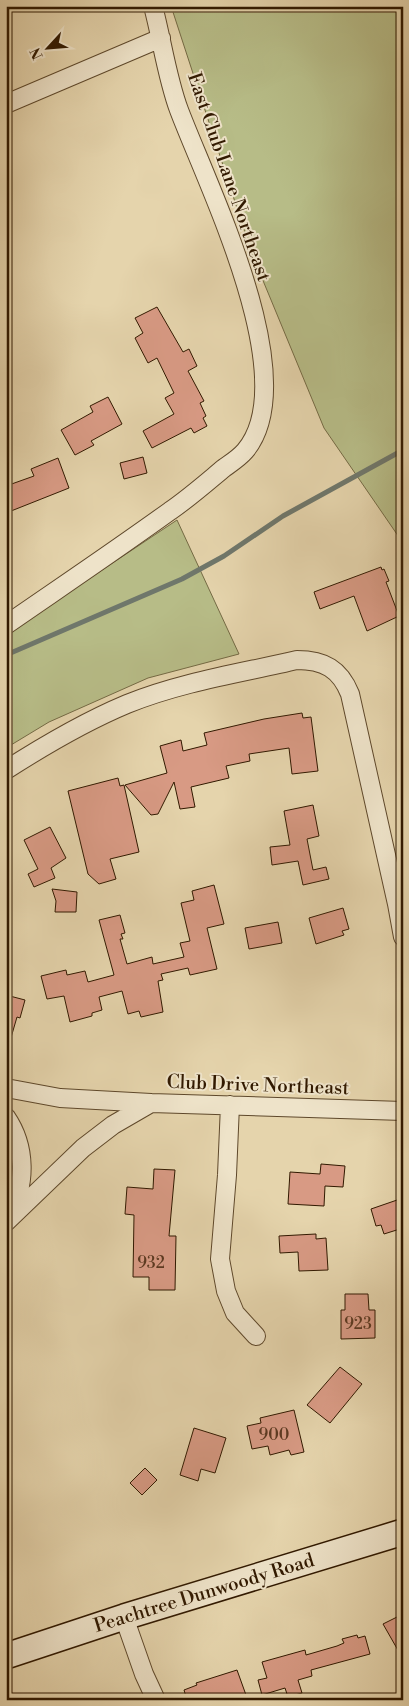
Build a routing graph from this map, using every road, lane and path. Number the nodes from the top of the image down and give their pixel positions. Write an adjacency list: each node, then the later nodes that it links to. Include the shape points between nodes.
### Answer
1 (153, 6): 2 (street, East Club Lane Northeast)
2 (161, 38): 3 (street); 4 (street, East Club Lane Northeast, via 178,108 230,235 263,346 266,376 262,415 256,434 244,452 189,498)
3 (6, 104)
4 (6, 625)
5 (6, 770): 6 (street, via 79,726 128,704 179,687 297,660 315,660 327,665 345,682 350,694)
6 (403, 938)
7 (6, 1088): 8 (street, via 60,1098)
8 (151, 1103): 9 (street, Club Drive Northeast); 13 (street, Club Drive Northeast, via 113,1125 83,1148)
9 (230, 1105): 10 (street, Club Drive Northeast); 14 (street, via 220,1259 226,1291 235,1313)
10 (403, 1111)
11 (6, 1117): 12 (street, via 18,1142 22,1175 17,1196)
12 (6, 1218)
13 (6, 1222)
14 (256, 1336)
15 (403, 1532): 16 (main road, Peachtree Dunwoody Road)
16 (124, 1617): 17 (main road, Peachtree Dunwoody Road); 18 (street)
17 (6, 1656)
18 (156, 1700)

